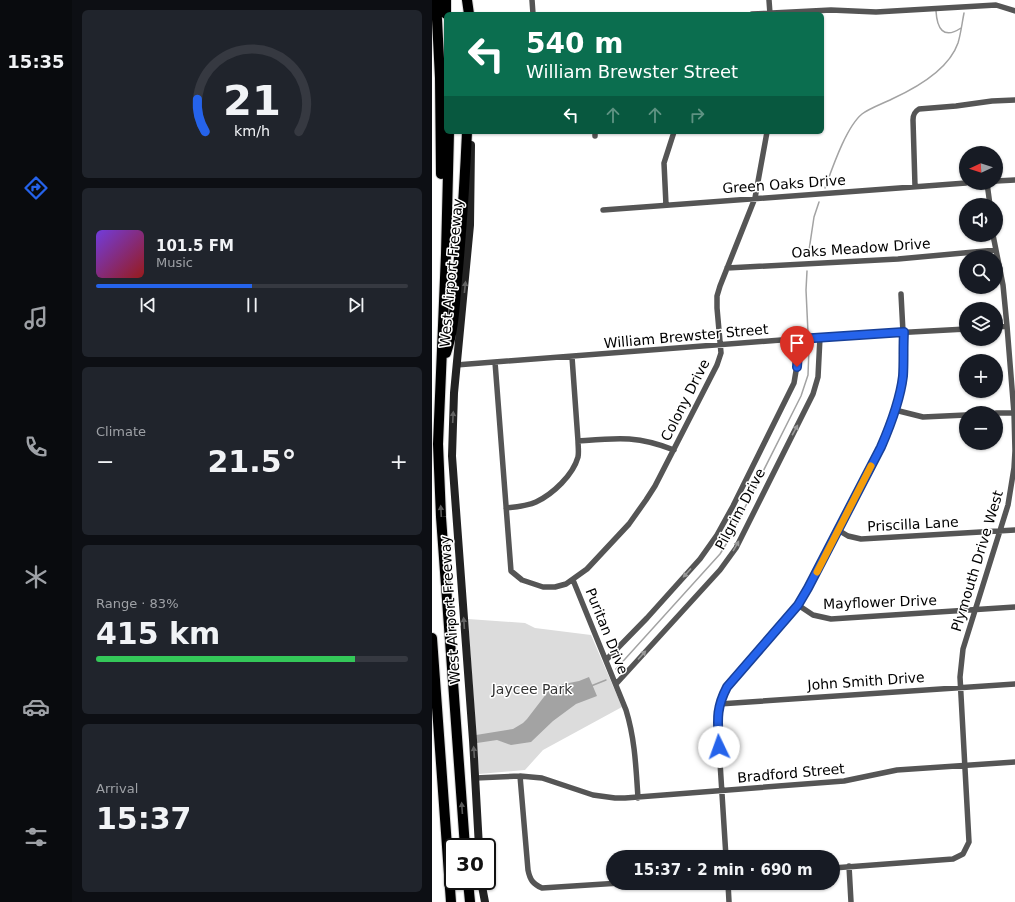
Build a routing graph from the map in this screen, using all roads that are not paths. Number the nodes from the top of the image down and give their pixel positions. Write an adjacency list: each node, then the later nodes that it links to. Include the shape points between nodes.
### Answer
1 (436, 0): 28 (highway, via 441,129 441,227)
2 (446, 0): 7 (highway)
3 (468, 0): 8 (highway)
4 (532, 0): 9 (street)
5 (769, 0): 10 (street)
6 (1015, 11): 11 (street, via 996,5 876,12)
7 (446, 12)
8 (469, 12)
9 (533, 12)
10 (770, 12)
11 (790, 12)
12 (1015, 100): 21 (street, via 916,111 913,120)
13 (449, 134): 28 (highway)
14 (467, 134): 40 (highway, via 456,290 450,341)
15 (471, 134): 42 (main road, West Airport Freeway, one-way to 15, via 468,260)
16 (673, 134): 23 (street, via 664,163)
17 (767, 134): 22 (street, Colony Drive)
18 (1015, 180): 19 (street)
19 (1003, 181)
20 (959, 183): 21 (street, Green Oaks Drive)
21 (915, 186): 22 (street, Green Oaks Drive)
22 (755, 198): 23 (street, Green Oaks Drive); 29 (street, Colony Drive)
23 (666, 205): 24 (street, Green Oaks Drive)
24 (603, 210)
25 (994, 242): 26 (street, Plymouth Drive West)
26 (996, 250)
27 (959, 253): 29 (street, Oaks Meadow Drive)
28 (446, 254): 40 (highway)
29 (727, 268): 38 (street, Colony Drive, via 717,296)
30 (1003, 288): 33 (street, Plymouth Drive West)
31 (901, 294): 35 (street)
32 (1003, 326): 33 (street)
33 (1007, 326): 45 (street, Plymouth Drive West)
34 (959, 329): 35 (street, William Brewster Street)
35 (904, 332): 36 (street, William Brewster Street); 43 (street, via 902,376)
36 (820, 337): 37 (street, William Brewster Street); 60 (street, Pilgrim Drive, one-way to 36, via 720,570 736,548 814,394 819,370)
37 (799, 339): 38 (street, William Brewster Street); 59 (street, Pilgrim Drive, one-way to 59, via 794,384 717,535 700,560)
38 (720, 345): 39 (street, William Brewster Street); 48 (street, Colony Drive, via 717,365)
39 (572, 357): 41 (street, William Brewster Street); 47 (street)
40 (442, 362): 71 (highway, one-way to 40, via 439,482)
41 (495, 362): 42 (street, William Brewster Street); 50 (street, Puritan Drive)
42 (456, 365): 68 (main road, West Airport Freeway, one-way to 42, via 452,456)
43 (895, 410): 46 (street, via 923,417); 51 (street, via 881,447)
44 (1003, 413): 45 (street)
45 (1014, 413): 49 (street, Plymouth Drive West)
46 (959, 415)
47 (578, 441): 48 (street, via 634,438); 50 (street, via 575,463 556,488 535,502)
48 (674, 450): 54 (street, Colony Drive, via 655,486 629,524 587,569)
49 (1015, 451): 53 (street, Plymouth Drive West, via 1009,498)
50 (506, 508): 54 (street, Puritan Drive, via 511,571 522,580 543,587 555,587)
51 (838, 530): 53 (street, Priscilla Lane, via 861,539); 55 (street)
52 (1015, 530): 53 (street, Priscilla Lane)
53 (1000, 531): 57 (street, Plymouth Drive West)
54 (573, 580): 59 (street, Puritan Drive)
55 (798, 605): 57 (street, Mayflower Drive, via 813,615 832,619); 63 (street, via 730,683)
56 (1015, 607): 57 (street, Mayflower Drive)
57 (974, 610): 62 (street, Plymouth Drive West, via 961,657)
58 (432, 638): 81 (highway)
59 (606, 660): 60 (street, Puritan Drive)
60 (616, 684): 70 (street, Puritan Drive, via 632,731)
61 (1015, 684): 62 (street, John Smith Drive)
62 (960, 688): 63 (street, John Smith Drive); 66 (street, Plymouth Drive West)
63 (719, 704): 69 (street, via 717,715)
64 (432, 734): 80 (highway)
65 (1015, 762): 66 (street, Bradford Street)
66 (965, 765): 69 (street, Bradford Street, via 897,770 844,781); 74 (street, Plymouth Drive West, via 969,842 963,854 953,859)
67 (520, 776): 68 (street, Bradford Street); 70 (street, Bradford Street, via 542,778 603,797); 76 (street, via 530,879 542,888)
68 (476, 778): 72 (main road, West Airport Freeway)
69 (722, 791): 70 (street, Bradford Street); 73 (street)
70 (638, 798)
71 (464, 838)
72 (479, 838)
73 (726, 850)
74 (849, 866): 75 (street); 85 (street)
75 (840, 867)
76 (606, 884)
77 (469, 890): 82 (highway)
78 (483, 890): 83 (main road)
79 (728, 890): 84 (street)
80 (445, 902)
81 (451, 902)
82 (470, 902)
83 (485, 902)
84 (729, 902)
85 (851, 902)

